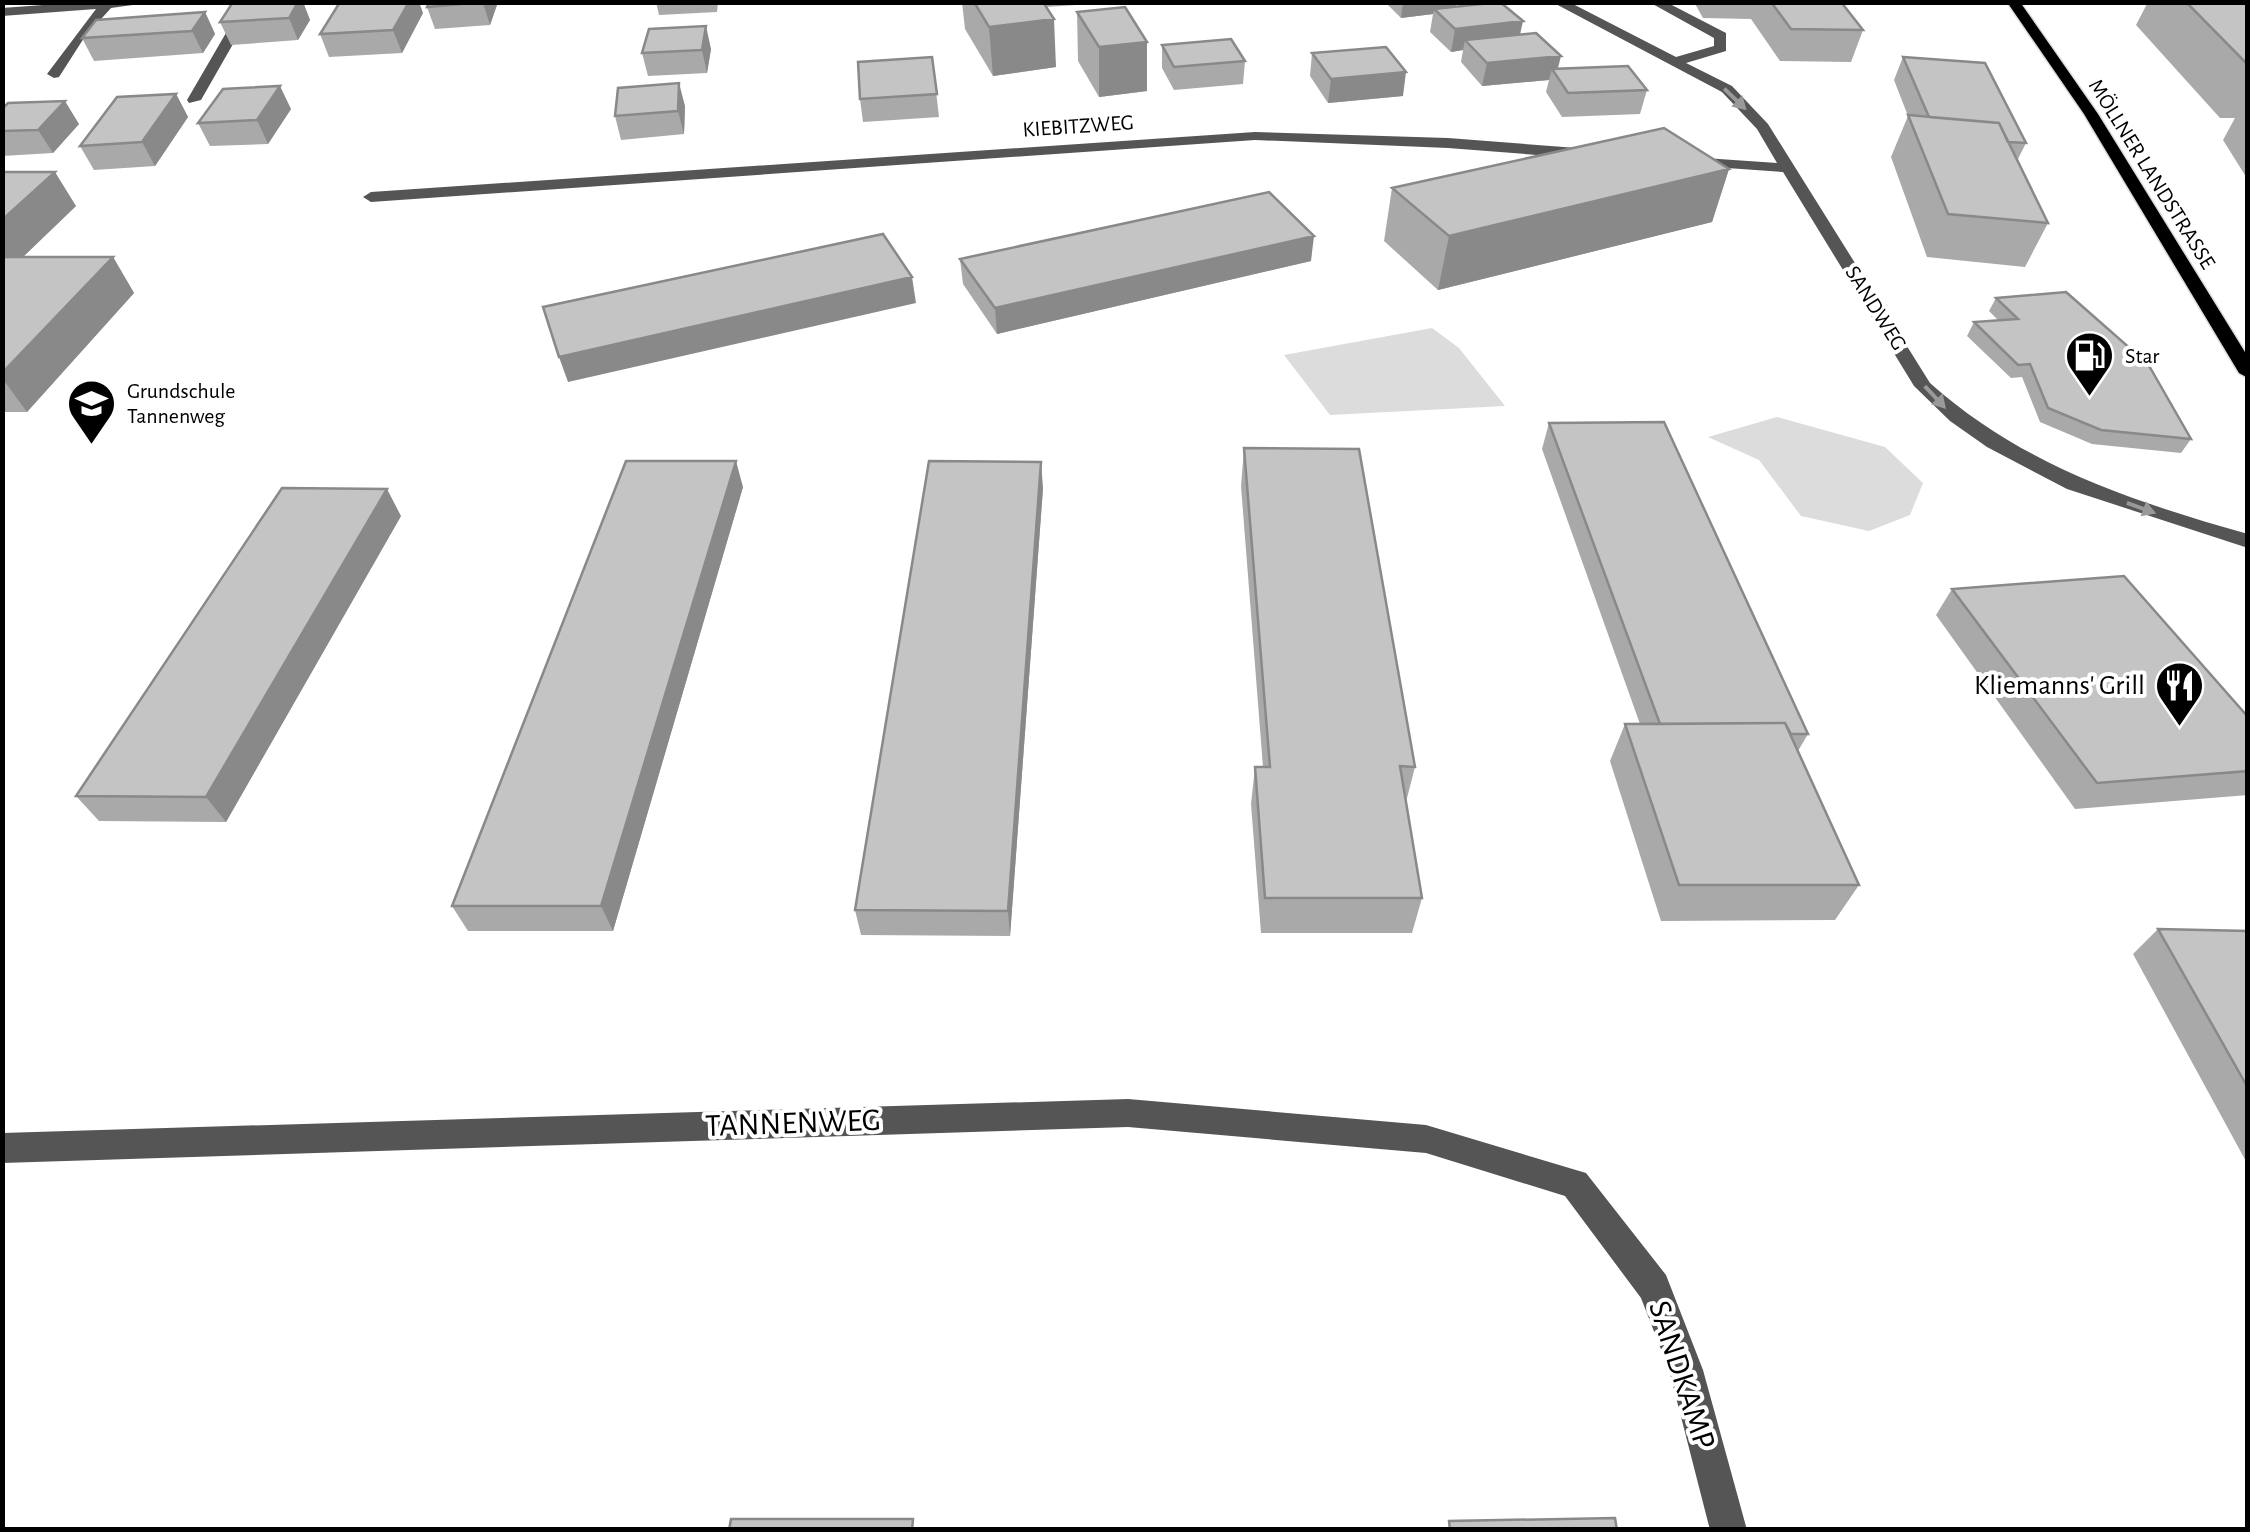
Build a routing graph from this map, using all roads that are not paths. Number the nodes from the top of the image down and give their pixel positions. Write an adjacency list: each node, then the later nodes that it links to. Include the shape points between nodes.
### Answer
1 (148, 2): 6 (street)
2 (251, 2): 10 (street)
3 (1558, 2): 8 (street, SANDWEG)
4 (1655, 2): 8 (street, via 1721,36 1721,48)
5 (2013, 2): 15 (main road, MÖLLNER LANDSTRASSE, via 2091,114)
6 (107, 5): 7 (street); 9 (street)
7 (2, 12)
8 (1674, 62): 13 (street, SANDWEG, one-way to 13, via 1726,89)
9 (54, 74)
10 (194, 100)
11 (1606, 156): 14 (street, KIEBITZWEG, via 1255,136)
12 (1666, 160): 13 (street)
13 (1789, 168): 16 (street, SANDWEG, one-way to 16, via 1924,386 1950,414 2049,475)
14 (371, 198)
15 (2248, 373)
16 (2248, 541)
17 (2, 1148): 18 (street, TANNENWEG, via 1128,1112 1426,1139)
18 (1575, 1184): 19 (street, SANDKAMP, via 1654,1287 1686,1370)
19 (1729, 1530)

